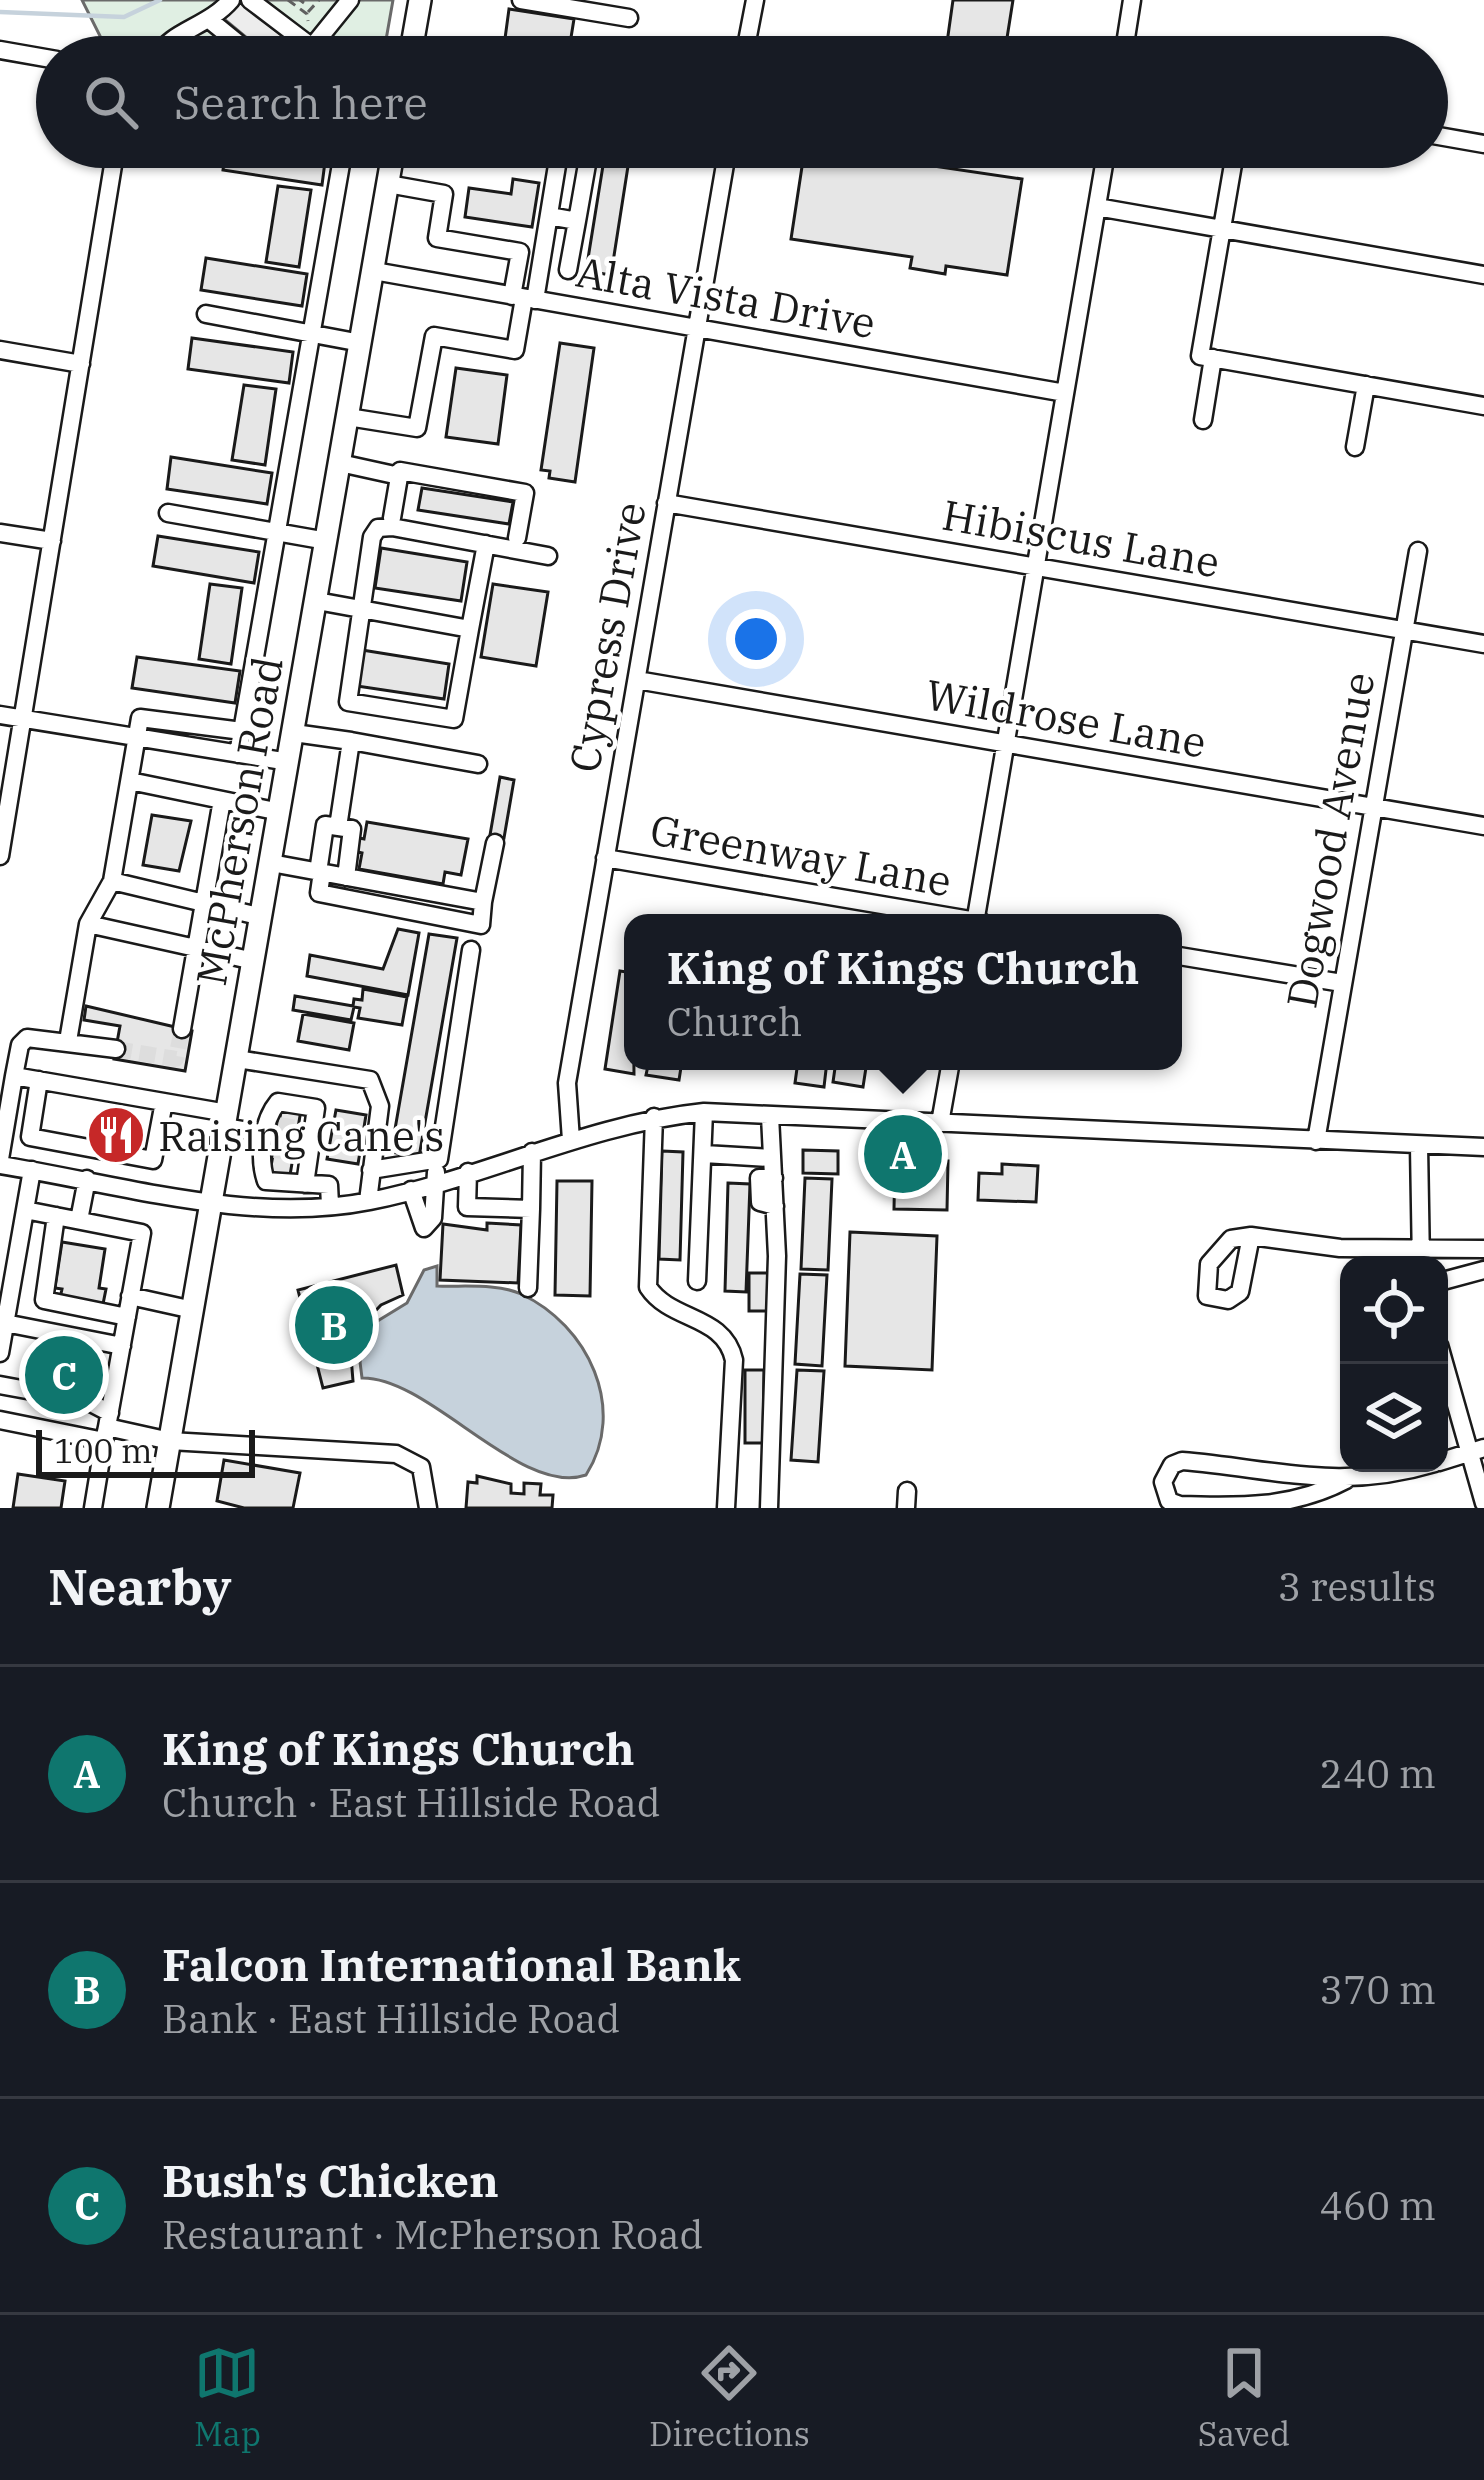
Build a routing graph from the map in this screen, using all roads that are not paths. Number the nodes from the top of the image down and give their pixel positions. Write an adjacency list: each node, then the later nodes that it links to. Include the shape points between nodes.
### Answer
1 (231, 0): 9 (street)
2 (250, 0): 12 (street)
3 (350, 0): 13 (street)
4 (420, 0): 14 (main road)
5 (521, 0): 8 (street)
6 (754, 0): 15 (street)
7 (1132, 0): 16 (street)
8 (628, 18)
9 (212, 22): 10 (street); 11 (street)
10 (180, 36)
11 (229, 36)
12 (295, 36)
13 (317, 36)
14 (414, 36)
15 (748, 36)
16 (1126, 36)
17 (0, 50): 18 (street)
18 (36, 56)
19 (1448, 138): 20 (street)
20 (1484, 144)
21 (113, 168): 44 (street)
22 (340, 168): 40 (street)
23 (391, 168): 29 (main road, McPherson Road)
24 (557, 168): 31 (street)
25 (586, 168): 32 (street)
26 (724, 168): 39 (street, Cypress Drive)
27 (1104, 168): 30 (street)
28 (1231, 168): 33 (street)
29 (388, 184): 35 (main road, McPherson Road); 37 (street, via 444,194 437,238 520,252)
30 (1097, 207): 33 (street); 46 (street)
31 (549, 216): 32 (street); 37 (street)
32 (577, 221): 34 (street)
33 (1221, 228): 36 (street); 43 (street)
34 (568, 270)
35 (374, 272): 37 (street, Alta Vista Drive); 41 (main road, McPherson Road)
36 (1484, 274)
37 (523, 298): 39 (street, Alta Vista Drive); 48 (street, via 515,350 434,336 417,428)
38 (206, 314): 40 (street)
39 (695, 328): 46 (street, Alta Vista Drive); 53 (street, Cypress Drive)
40 (311, 334): 41 (street); 56 (street)
41 (362, 343): 48 (main road, McPherson Road)
42 (0, 350): 44 (street)
43 (1207, 357): 45 (street); 49 (street)
44 (81, 364): 59 (street)
45 (1366, 385): 47 (street); 50 (street)
46 (1065, 393): 64 (street)
47 (1484, 406)
48 (348, 417): 51 (main road, McPherson Road)
49 (1203, 420)
50 (1355, 447)
51 (340, 463): 52 (street); 60 (main road, McPherson Road)
52 (399, 476): 55 (street); 58 (street, via 525,493)
53 (666, 503): 64 (street, Hibiscus Lane); 70 (street, Cypress Drive)
54 (168, 513): 56 (street)
55 (392, 518)
56 (277, 531): 60 (street); 73 (street)
57 (0, 532): 59 (street)
58 (517, 538)
59 (52, 541): 72 (street)
60 (327, 541): 65 (main road, McPherson Road)
61 (486, 544): 63 (street); 66 (street, via 378,528); 67 (street)
62 (1418, 551): 68 (street, Dogwood Avenue)
63 (548, 556)
64 (1035, 567): 68 (street, Hibiscus Lane); 77 (street)
65 (316, 602): 66 (street); 74 (main road, McPherson Road)
66 (360, 609): 67 (street); 67 (street, via 348,702 454,718)
67 (470, 629)
68 (1403, 630): 69 (street, Hibiscus Lane); 83 (street, Dogwood Avenue)
69 (1484, 644)
70 (637, 680): 77 (street, Wildrose Lane); 89 (street, Cypress Drive)
71 (0, 715): 72 (street)
72 (22, 718): 75 (street); 88 (street)
73 (242, 731): 75 (street, via 145,714); 78 (street)
74 (294, 733): 76 (street); 79 (main road, McPherson Road)
75 (138, 737): 78 (street); 81 (street)
76 (351, 741): 80 (street); 86 (street)
77 (1005, 744): 83 (street, Wildrose Lane); 97 (street)
78 (238, 754): 79 (street)
79 (289, 762): 84 (main road, McPherson Road)
80 (478, 764)
81 (130, 781): 82 (street); 93 (street)
82 (222, 800): 84 (street); 95 (street)
83 (1372, 807): 85 (street, Wildrose Lane); 104 (street, Dogwood Avenue)
84 (280, 812): 90 (main road, McPherson Road)
85 (1484, 826)
86 (338, 827): 91 (street, via 325,825); 92 (street, via 352,829)
87 (495, 844): 94 (street)
88 (0, 856)
89 (604, 858): 96 (street, Greenway Lane); 119 (street, Cypress Drive, via 567,1083)
90 (271, 863): 91 (street); 98 (main road, McPherson Road)
91 (320, 872): 92 (street); 94 (street, via 319,893 481,925)
92 (346, 877): 94 (street)
93 (112, 881): 95 (street); 99 (street)
94 (483, 902)
95 (202, 904): 98 (street); 100 (street)
96 (931, 914)
97 (979, 914)
98 (262, 917): 103 (main road, McPherson Road)
99 (88, 923): 100 (street); 106 (street)
100 (194, 947): 103 (street); 105 (street)
101 (471, 950): 126 (street)
102 (1182, 956): 104 (street)
103 (254, 962): 108 (main road, McPherson Road)
104 (1342, 983): 120 (street, Dogwood Avenue)
105 (182, 1029)
106 (68, 1041): 107 (street); 110 (street, via 27,1038)
107 (116, 1049)
108 (238, 1059): 116 (main road, McPherson Road); 129 (street, via 370,1080 380,1106)
109 (949, 1070): 117 (street)
110 (14, 1076): 111 (street); 127 (street)
111 (39, 1080): 112 (street); 112 (street, via 30,1137 153,1160)
112 (164, 1102): 116 (street)
113 (704, 1112): 114 (street); 115 (street); 124 (street)
114 (770, 1116): 117 (street); 125 (street)
115 (654, 1117): 119 (street); 169 (street, via 648,1287 730,1343)
116 (226, 1120): 118 (street); 135 (main road, McPherson Road)
117 (940, 1123): 120 (street)
118 (270, 1136): 133 (street, via 266,1181); 133 (street, via 278,1102 316,1108 305,1130)
119 (572, 1140): 123 (street)
120 (1316, 1141): 121 (street)
121 (1419, 1146): 122 (street); 145 (street)
122 (1484, 1148)
123 (532, 1152): 130 (street); 138 (street)
124 (704, 1154): 125 (street); 147 (street)
125 (770, 1158): 170 (street)
126 (439, 1159): 129 (street); 132 (street)
127 (0, 1162): 128 (street)
128 (32, 1170): 131 (street); 140 (street)
129 (371, 1170): 136 (street)
130 (468, 1172): 132 (street); 138 (street, via 467,1207)
131 (87, 1179): 135 (street); 141 (street)
132 (434, 1182): 134 (street); 134 (street, via 434,1218 424,1228)
133 (305, 1184): 137 (street, via 329,1185)
134 (411, 1190): 136 (street)
135 (212, 1201): 137 (street); 151 (main road, McPherson Road)
136 (368, 1201): 137 (street)
137 (331, 1205)
138 (531, 1209): 149 (street)
139 (56, 1216): 140 (street); 141 (street); 152 (street, via 44,1300)
140 (23, 1219): 142 (street); 153 (street)
141 (79, 1220): 150 (street, via 142,1233)
142 (0, 1224)
143 (1251, 1236): 145 (street)
144 (1484, 1249): 145 (street)
145 (1419, 1256)
146 (1484, 1270): 148 (street)
147 (697, 1280)
148 (1448, 1280)
149 (529, 1288)
150 (130, 1296): 151 (street); 152 (street)
151 (193, 1310): 160 (main road, McPherson Road)
152 (127, 1317): 154 (street)
153 (5, 1324): 154 (street); 155 (street)
154 (122, 1346): 159 (street)
155 (0, 1354)
156 (1446, 1364): 161 (street)
157 (0, 1385): 159 (street, via 87,1401)
158 (0, 1420): 159 (street)
159 (107, 1427): 160 (street); 166 (street)
160 (170, 1441): 167 (main road, McPherson Road); 168 (street, via 396,1454 422,1466)
161 (1478, 1450): 162 (street); 165 (street)
162 (1448, 1459)
163 (1404, 1472): 164 (street)
164 (1346, 1480): 164 (street, via 1182,1461 1163,1482 1169,1501 1255,1508)
165 (1484, 1503)
166 (93, 1508)
167 (158, 1508)
168 (428, 1508)
169 (726, 1508)
170 (769, 1508)

